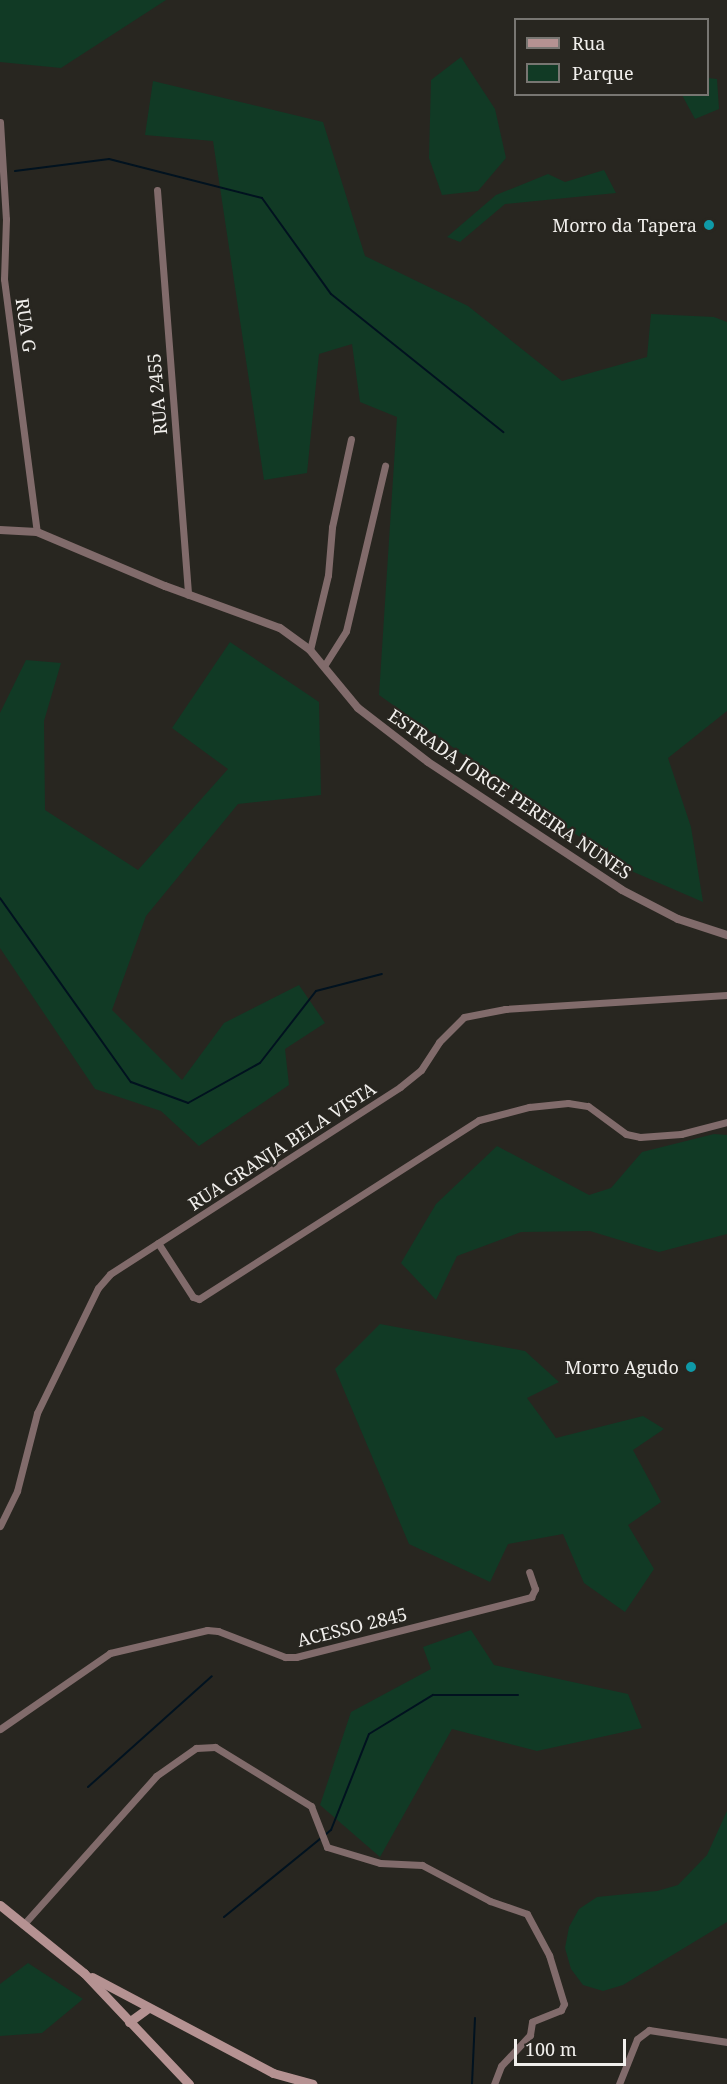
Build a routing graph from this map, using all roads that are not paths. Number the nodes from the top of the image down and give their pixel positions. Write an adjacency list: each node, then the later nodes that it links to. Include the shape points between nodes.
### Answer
1 (0, 122): 6 (street, RUA G, via 6,219 4,279)
2 (156, 190): 7 (street, RUA 2455)
3 (351, 438): 8 (street, via 332,528 328,575)
4 (385, 466): 9 (street, via 346,631)
5 (0, 530): 6 (street, ESTRADA JORGE PEREIRA NUNES)
6 (37, 532): 7 (street, ESTRADA JORGE PEREIRA NUNES)
7 (188, 595): 8 (street, ESTRADA JORGE PEREIRA NUNES, via 280,628)
8 (310, 650): 9 (street, ESTRADA JORGE PEREIRA NUNES)
9 (324, 666): 10 (street, ESTRADA JORGE PEREIRA NUNES, via 358,708 428,762 647,904)
10 (727, 935)
11 (727, 995): 13 (street, RUA GRANJA BELA VISTA, via 505,1009 464,1017 439,1042 421,1070 400,1087)
12 (727, 1122): 13 (street, via 681,1134 640,1137 626,1134 597,1111 578,1103 548,1103 488,1117 429,1150 199,1299 192,1297)
13 (158, 1243): 14 (street, RUA GRANJA BELA VISTA, via 110,1274 98,1288 37,1413 17,1491)
14 (0, 1526)
15 (529, 1572): 16 (street, ACESSO 2845, via 535,1590 531,1597 296,1657 279,1656 218,1630 110,1653)
16 (0, 1729)
17 (0, 1905): 18 (main road)
18 (23, 1925): 19 (main road); 25 (street, via 156,1776 196,1748 215,1747 303,1799 315,1814 327,1847 380,1863 422,1865 490,1901 527,1914 549,1955 564,2004 556,2013 532,2022 530,2035 501,2066)
19 (84, 1972): 20 (main road); 21 (main road)
20 (148, 2007): 21 (main road); 24 (main road, via 273,2073)
21 (129, 2022): 23 (main road)
22 (727, 2042): 26 (street, via 649,2030 637,2039)
23 (189, 2084)
24 (313, 2084)
25 (494, 2084)
26 (620, 2084)

